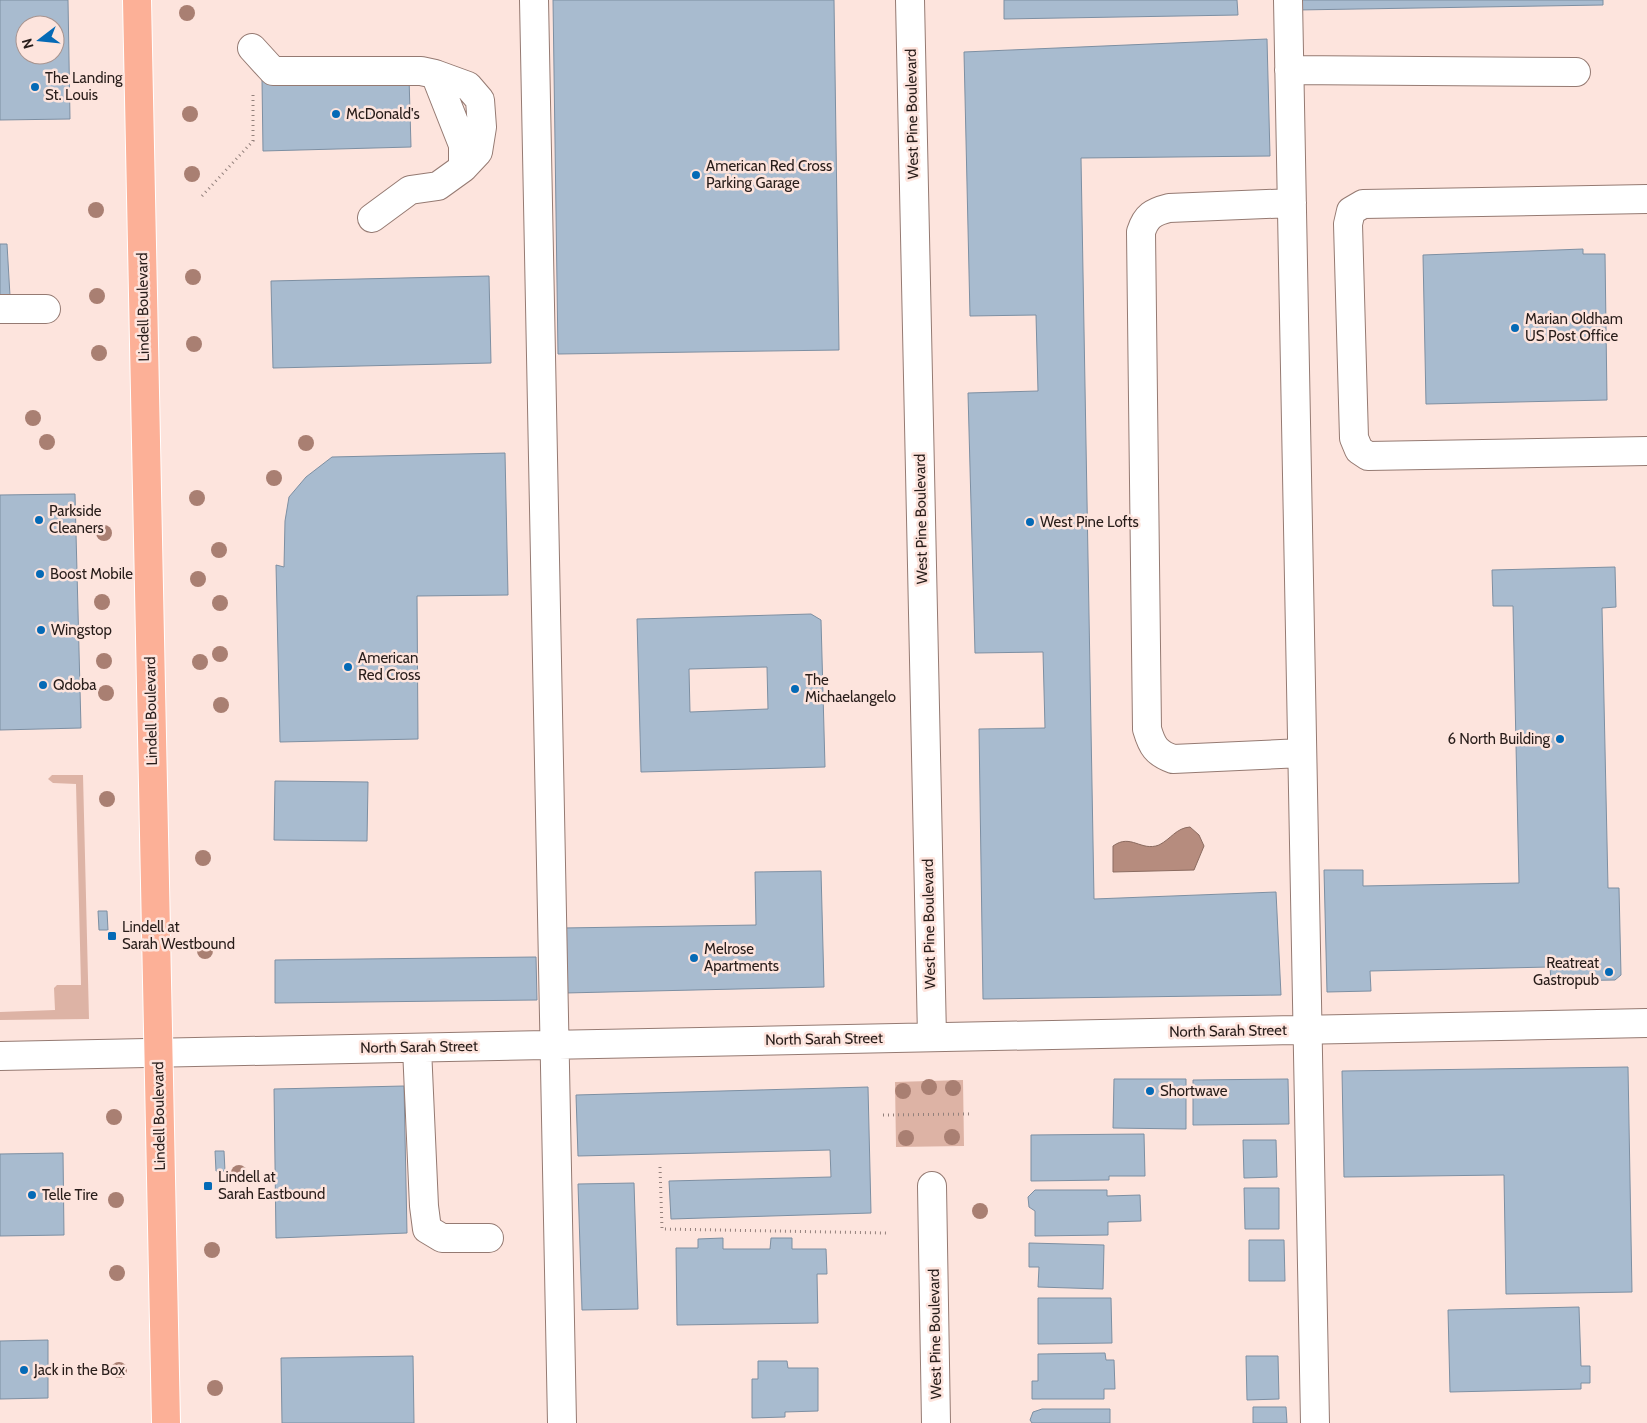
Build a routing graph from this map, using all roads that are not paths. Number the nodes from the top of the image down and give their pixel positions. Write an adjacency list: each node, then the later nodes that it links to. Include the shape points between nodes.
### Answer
1 (137, 0): 20 (main road, Lindell Boulevard)
2 (534, 0): 18 (street)
3 (910, 0): 17 (street, West Pine Boulevard)
4 (1288, 0): 6 (street)
5 (252, 48): 10 (street, via 273,70 421,71 435,74 463,145 463,168 438,186 410,190)
6 (1289, 70): 7 (street); 9 (street)
7 (1576, 72)
8 (1647, 199): 13 (street, via 1363,204 1351,211 1348,224 1354,438 1359,450 1368,456)
9 (1292, 203): 14 (street); 14 (street, via 1168,208 1154,211 1145,220 1141,232 1147,729 1151,744 1160,754 1173,759)
10 (372, 218)
11 (0, 309): 12 (street)
12 (46, 309)
13 (1647, 451)
14 (1302, 753): 16 (street)
15 (1647, 1023): 16 (street, North Sarah Street)
16 (1307, 1030): 17 (street, North Sarah Street); 27 (street)
17 (932, 1037): 18 (street, North Sarah Street)
18 (554, 1045): 19 (street, North Sarah Street); 25 (street)
19 (417, 1048): 20 (street, North Sarah Street); 23 (street, via 424,1206 428,1229 442,1238)
20 (158, 1053): 21 (street, North Sarah Street); 24 (main road, Lindell Boulevard)
21 (0, 1056)
22 (932, 1186): 26 (street, West Pine Boulevard)
23 (489, 1238)
24 (166, 1423)
25 (562, 1423)
26 (936, 1423)
27 (1315, 1423)

